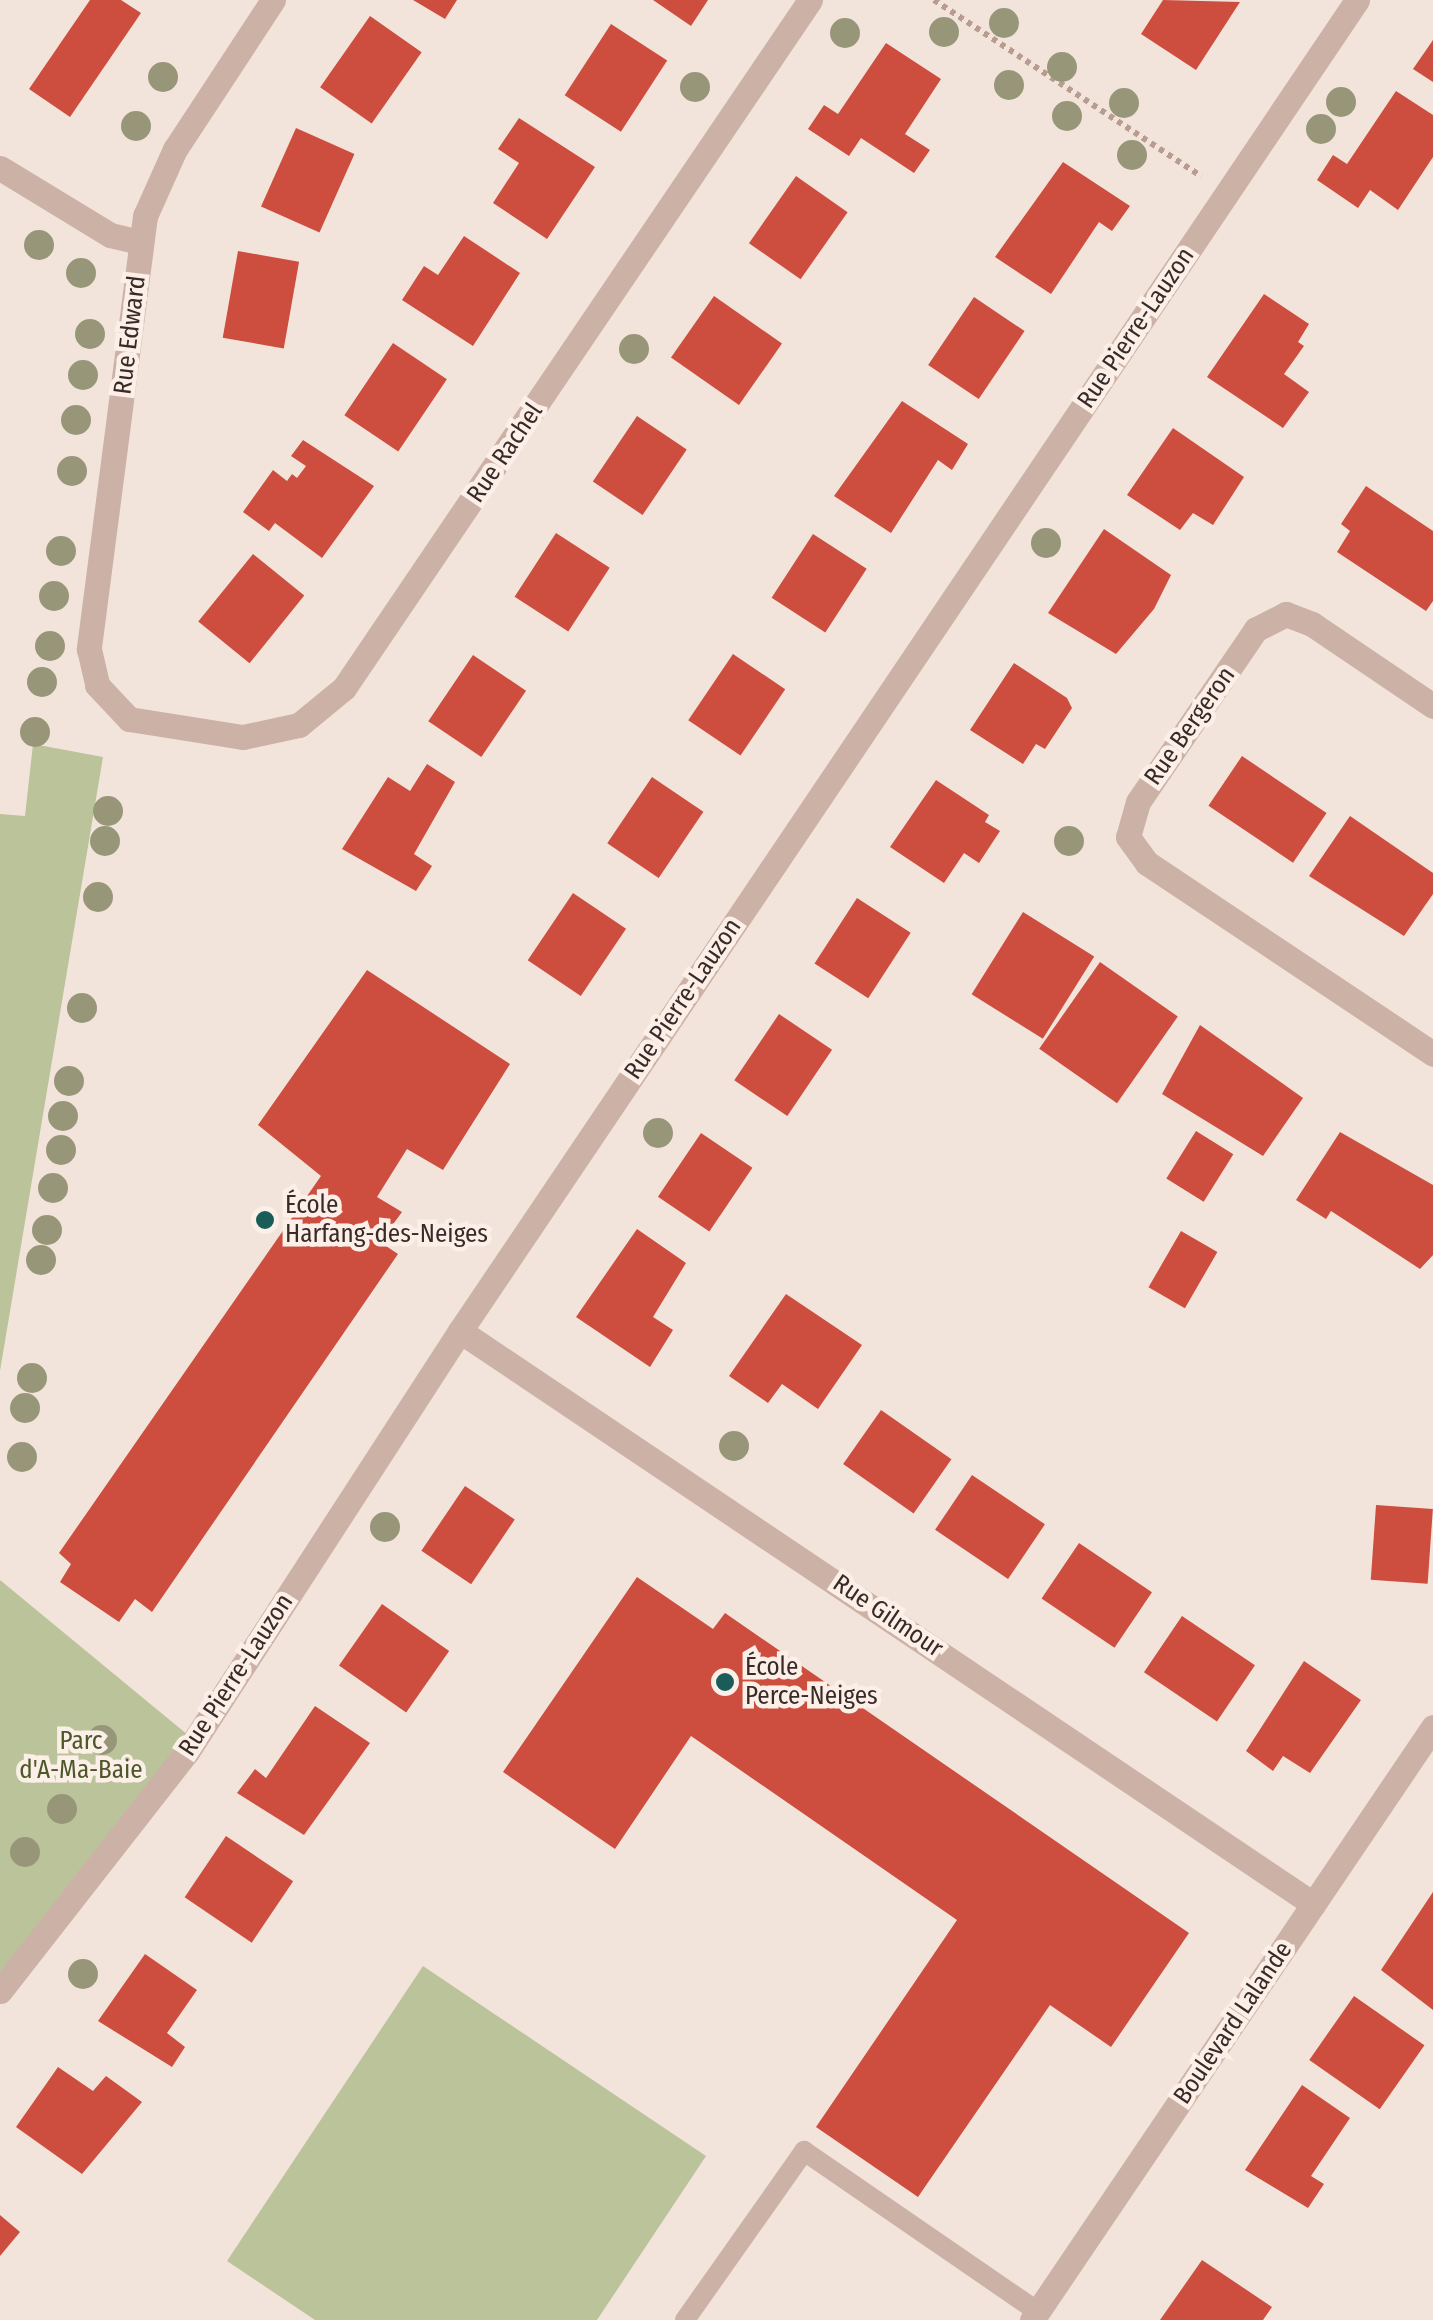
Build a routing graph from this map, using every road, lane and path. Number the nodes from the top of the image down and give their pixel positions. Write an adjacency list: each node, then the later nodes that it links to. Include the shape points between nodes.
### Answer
1 (273, 0): 7 (street, Rue Edward, via 174,148)
2 (810, 0): 8 (street, Rue Rachel, via 344,688 300,725 243,737 153,726 129,719)
3 (934, 0): 6 (path)
4 (1357, 0): 6 (street, Rue Pierre-Lauzon)
5 (0, 168): 7 (street, via 110,234)
6 (1227, 193): 11 (street, Rue Pierre-Lauzon)
7 (141, 242): 8 (street, Rue Edward, via 91,620 91,669)
8 (106, 700)
9 (1433, 706): 10 (street, Rue Bergeron, via 1312,624 1286,614 1256,630 1138,802 1128,836 1147,863)
10 (1433, 1054)
11 (460, 1331): 13 (street, Rue Gilmour); 14 (street, Rue Pierre-Lauzon, via 187,1752)
12 (1433, 1727): 13 (street, Boulevard Lalande)
13 (1313, 1904): 15 (street, Boulevard Lalande)
14 (0, 1991)
15 (1035, 2316): 16 (lane, via 804,2151)
16 (686, 2320)

